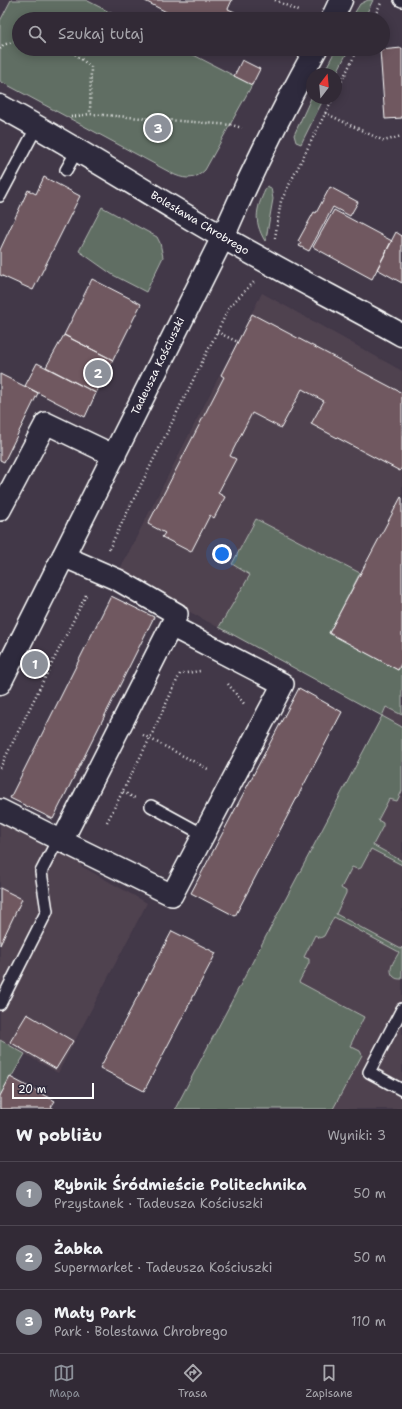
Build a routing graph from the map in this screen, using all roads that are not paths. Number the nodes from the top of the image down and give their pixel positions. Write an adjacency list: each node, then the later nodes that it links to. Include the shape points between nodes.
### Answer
1 (341, 0): 2 (street)
2 (335, 12)
3 (312, 56): 9 (street, Tadeusza Kościuszki, via 254,167)
4 (0, 106): 5 (street, Bolesława Chrobrego)
5 (37, 126): 6 (street, Bolesława Chrobrego); 8 (lane)
6 (78, 149): 7 (lane); 9 (street, Bolesława Chrobrego)
7 (66, 170)
8 (0, 196)
9 (223, 237): 10 (street, Bolesława Chrobrego); 11 (street, Tadeusza Kościuszki)
10 (402, 335)
11 (114, 456): 12 (street, via 46,423); 13 (street, Tadeusza Kościuszki)
12 (0, 510)
13 (63, 556): 14 (street, via 118,580 177,614); 15 (street, Tadeusza Kościuszki)
14 (171, 626): 19 (street, via 283,684); 20 (street)
15 (5, 660): 16 (street, Tadeusza Kościuszki)
16 (0, 684)
17 (151, 806): 19 (lane)
18 (0, 810): 20 (street)
19 (204, 835): 20 (street, via 172,895)
20 (60, 840): 21 (lane, via 41,872 47,911)
21 (0, 1004)
22 (402, 1009): 23 (lane, via 369,1072)
23 (402, 1090)

